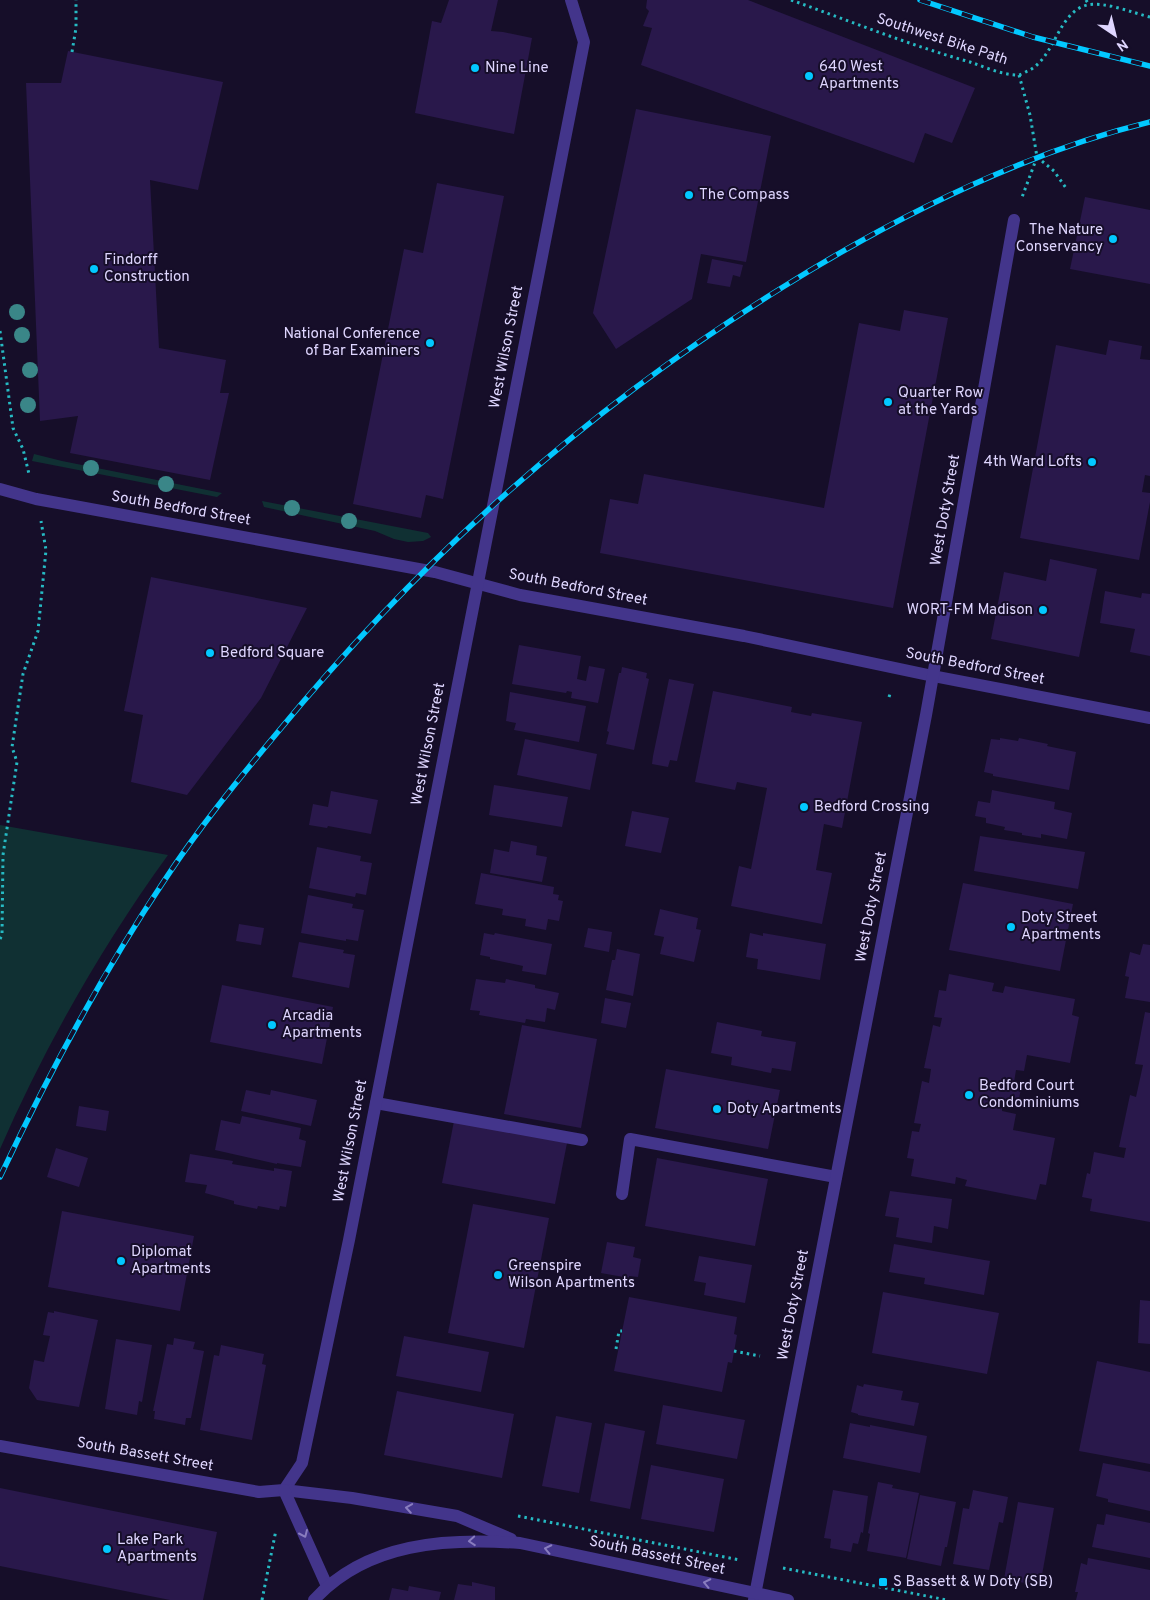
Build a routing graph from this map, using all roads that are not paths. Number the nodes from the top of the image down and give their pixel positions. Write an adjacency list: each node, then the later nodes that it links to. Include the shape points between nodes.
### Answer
1 (571, 0): 4 (street, West Wilson Street, via 584,42)
2 (1014, 220): 5 (street, West Doty Street)
3 (0, 490): 4 (street, South Bedford Street)
4 (478, 583): 5 (street, South Bedford Street, via 520,595 744,636); 7 (street, West Wilson Street)
5 (933, 676): 6 (street, South Bedford Street); 9 (street, West Doty Street)
6 (1150, 718)
7 (376, 1103): 8 (street); 12 (street, West Wilson Street, via 302,1463)
8 (582, 1140)
9 (836, 1177): 10 (street, via 630,1139); 15 (street, West Doty Street)
10 (622, 1194)
11 (0, 1446): 12 (street, South Bassett Street, via 259,1492)
12 (284, 1490): 13 (street, South Bassett Street, one-way to 12, via 457,1516); 14 (street, one-way to 14)
13 (520, 1543): 14 (street, one-way to 14, via 483,1540 394,1550 358,1565); 15 (street, South Bassett Street, one-way to 13)
14 (327, 1586): 16 (street)
15 (754, 1597): 17 (street, South Bassett Street)
16 (314, 1600)
17 (788, 1600)

